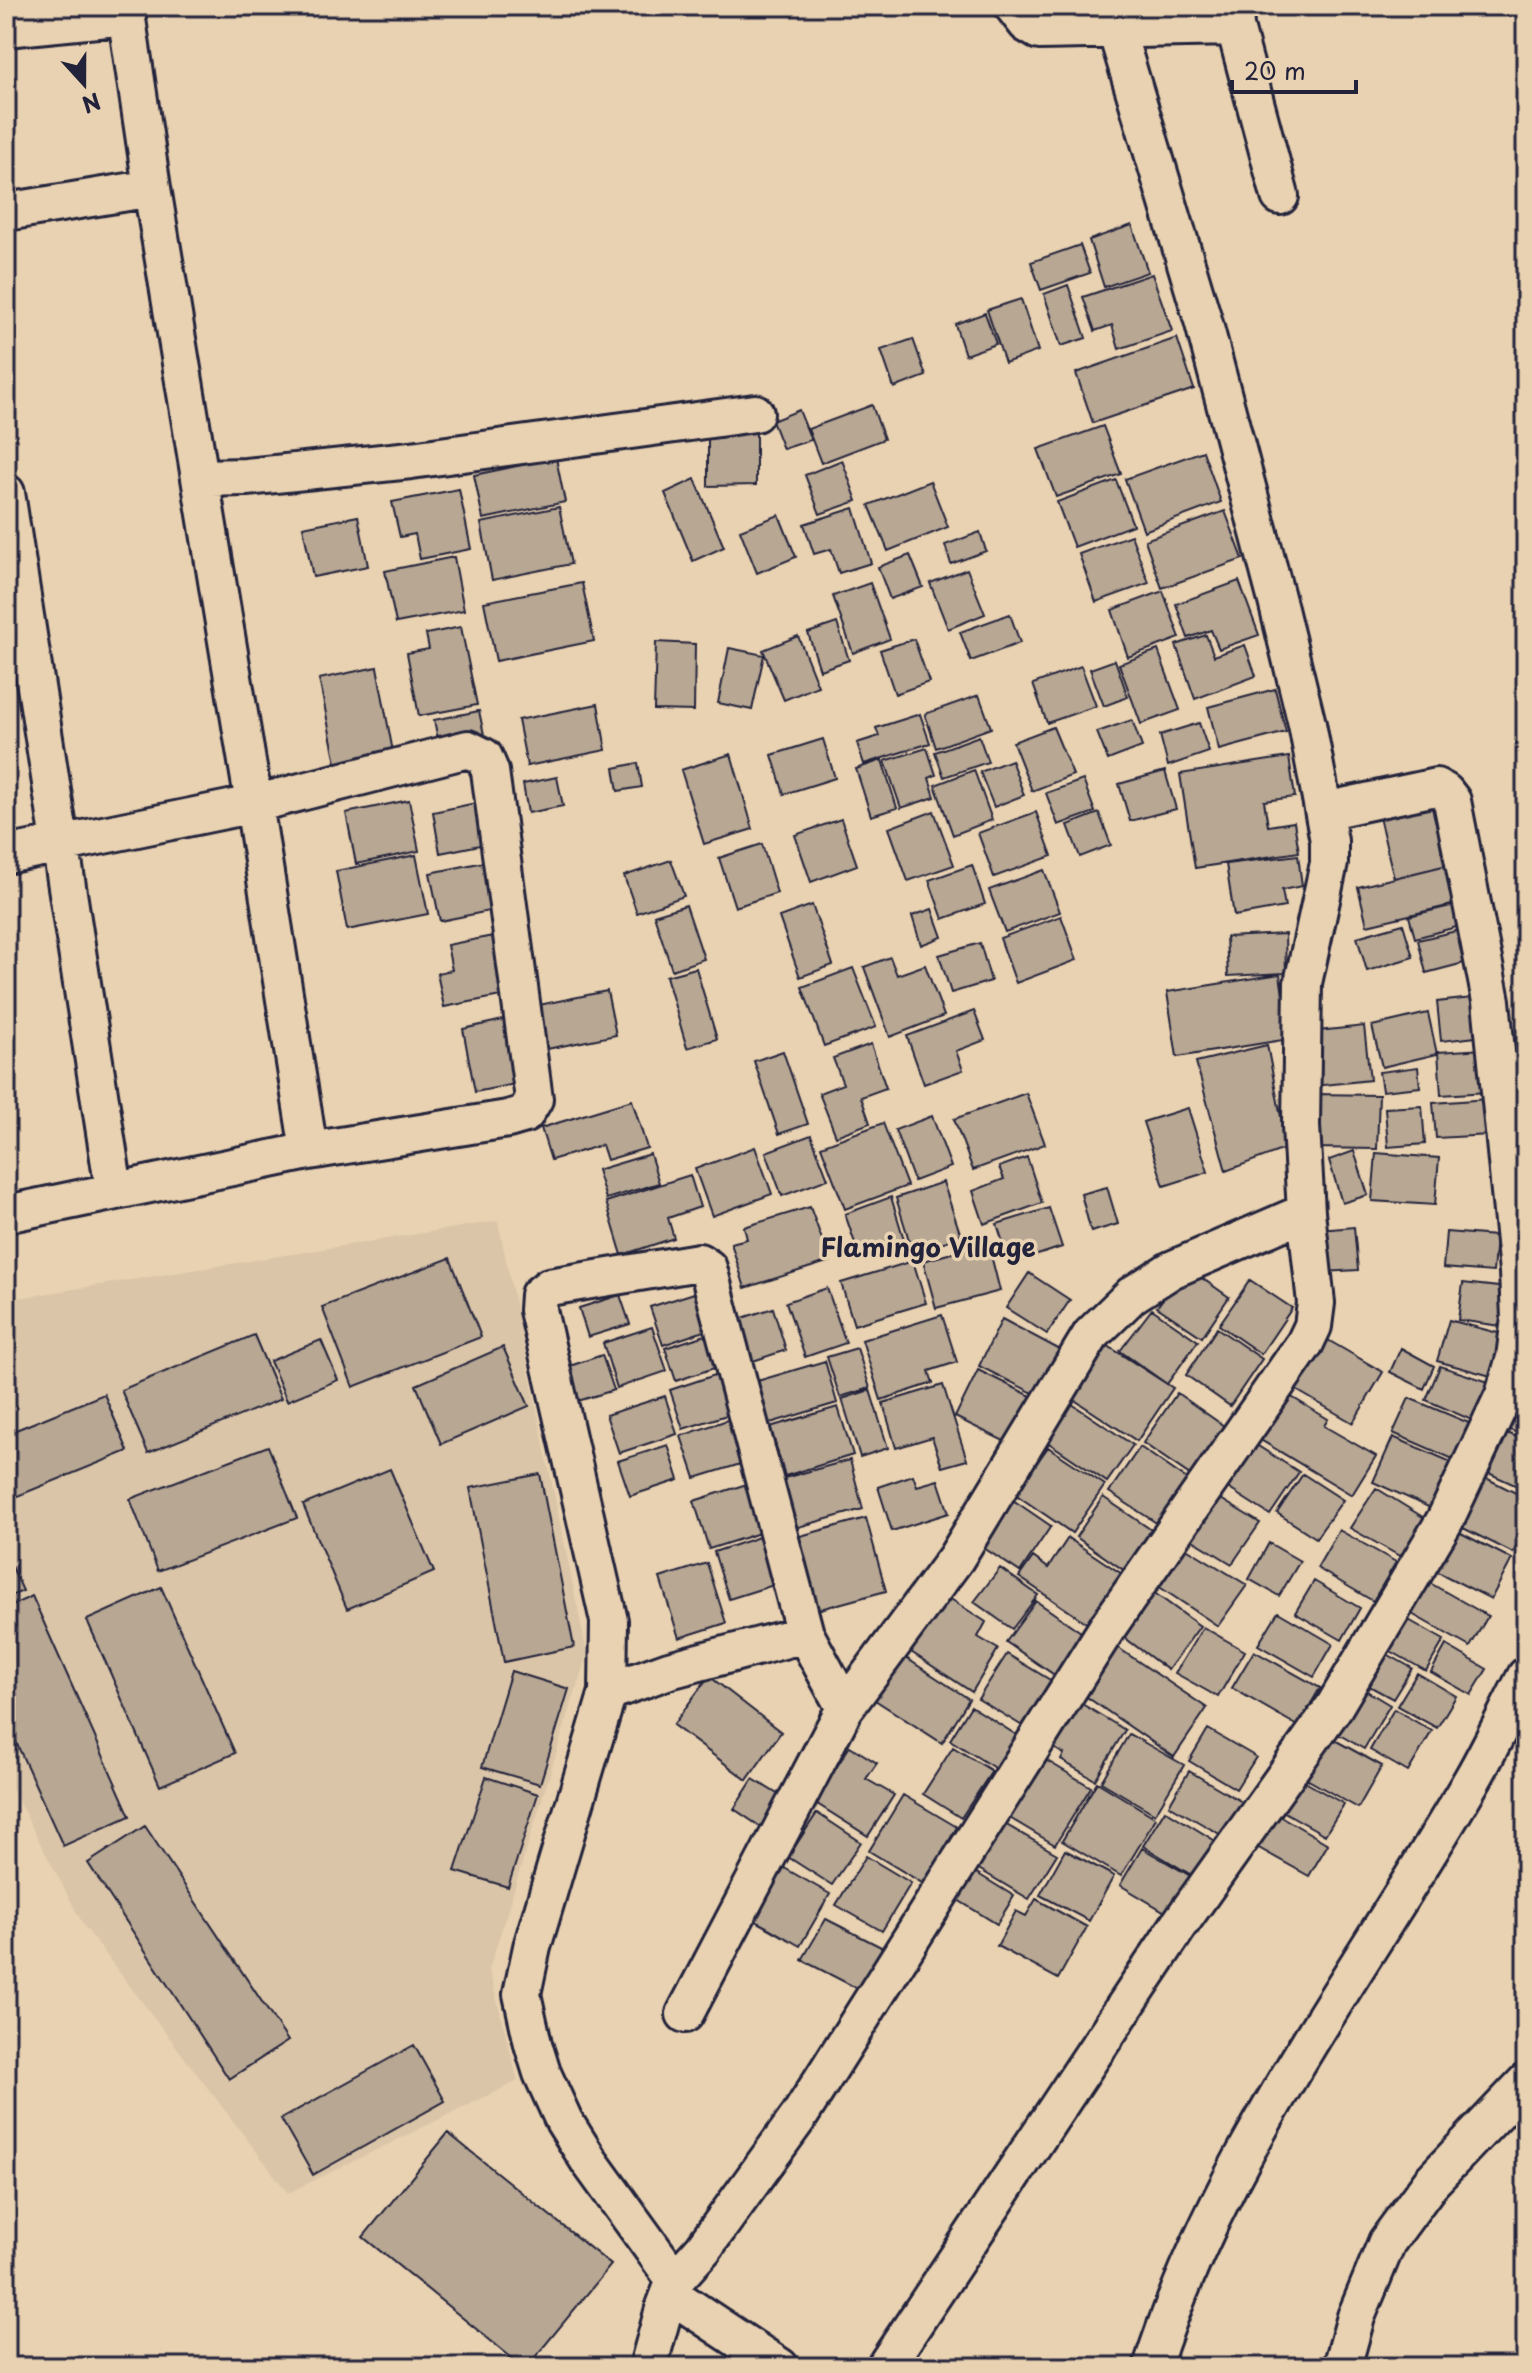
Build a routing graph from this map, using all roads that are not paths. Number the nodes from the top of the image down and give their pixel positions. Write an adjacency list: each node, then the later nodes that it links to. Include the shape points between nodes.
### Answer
1 (1013, 6): 4 (street, via 1039,31)
2 (126, 11): 5 (street); 6 (street)
3 (1235, 16): 4 (street); 7 (street)
4 (1113, 17): 13 (street, via 1203,320 1277,601)
5 (6, 28)
6 (152, 188): 8 (street); 10 (street)
7 (1280, 196)
8 (6, 212)
9 (755, 413): 10 (street, via 411,460)
10 (200, 478): 12 (street)
11 (6, 493): 14 (street)
12 (254, 804): 14 (street); 16 (street); 16 (street, via 468,749 484,757 490,771 534,1099 525,1114 508,1119)
13 (1324, 811): 18 (street, via 1329,863 1303,983); 29 (street, via 1436,787 1452,801 1491,1001 1518,1272 1515,1358 1504,1395 1445,1520 1334,1707 1179,1925)
14 (60, 846): 15 (street); 17 (street)
15 (6, 855)
16 (309, 1151): 17 (street)
17 (114, 1190): 19 (street)
18 (1306, 1212): 23 (street, via 1171,1270 1132,1295 1091,1335 956,1558); 26 (street, via 1316,1303 1305,1343 1107,1628 800,2115)
19 (6, 1214)
20 (805, 1634): 22 (street); 22 (street, via 708,1268 699,1262 549,1287 539,1295 538,1310 609,1621); 23 (street)
21 (1526, 1676): 30 (street, via 1473,1778 1235,2168 1168,2317)
22 (608, 1692): 26 (street, via 522,1994 542,2073 564,2121)
23 (845, 1708): 24 (street)
24 (685, 2014)
25 (1526, 2082): 31 (street, via 1431,2182 1387,2242)
26 (673, 2287): 27 (street); 28 (street)
27 (648, 2367)
28 (780, 2367)
29 (885, 2367)
30 (1152, 2367)
31 (1342, 2367)

